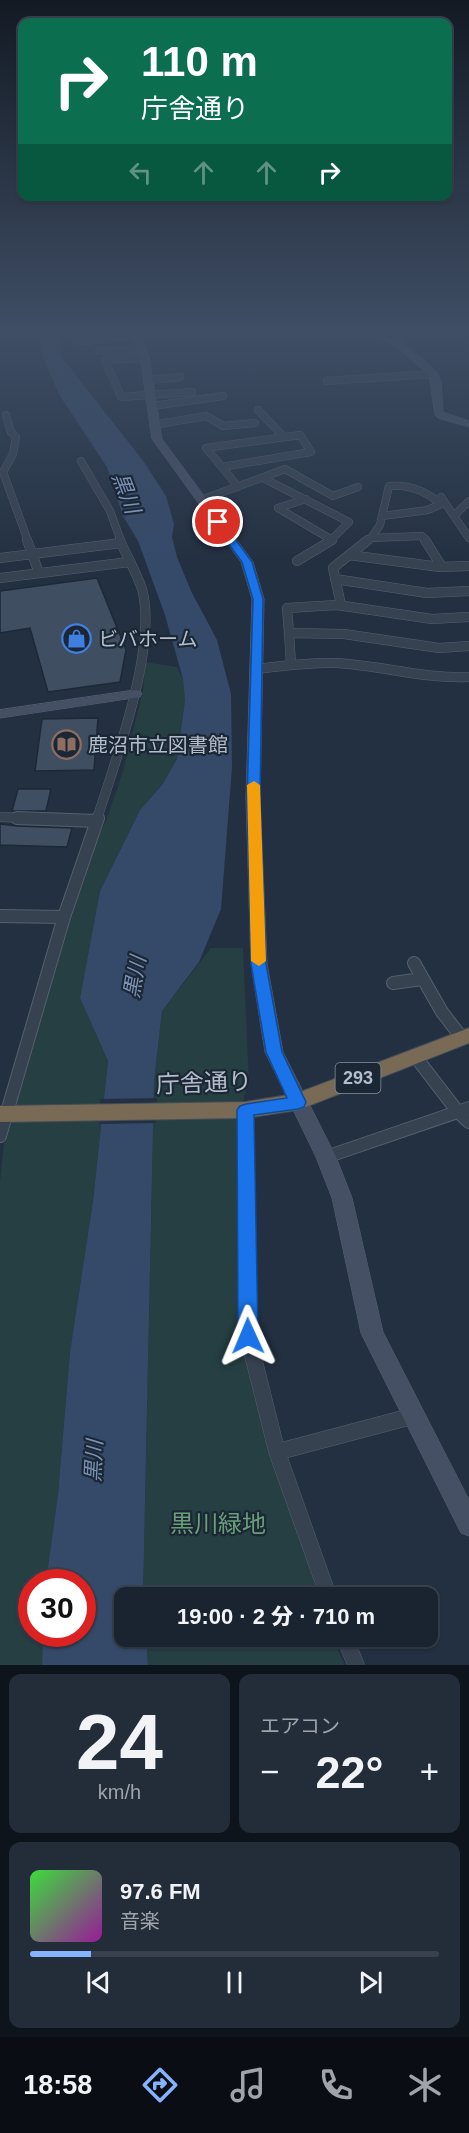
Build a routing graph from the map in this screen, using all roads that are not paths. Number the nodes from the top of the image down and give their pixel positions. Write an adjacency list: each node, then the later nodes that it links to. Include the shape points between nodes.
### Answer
1 (152, 408): 7 (street)
2 (438, 408): 6 (street, via 441,417)
3 (258, 410): 8 (street)
4 (6, 415): 11 (street, via 16,437 14,454)
5 (255, 423): 7 (street, via 216,426 206,416)
6 (469, 424)
7 (153, 425): 17 (street, via 157,439)
8 (284, 437): 10 (street, via 206,448); 10 (street, via 300,435 311,452)
9 (81, 460): 24 (street, via 111,512)
10 (221, 466): 13 (street)
11 (2, 470): 25 (street)
12 (263, 477): 13 (street); 14 (street, via 285,469 333,496); 16 (street)
13 (238, 487): 17 (street)
14 (358, 487)
15 (441, 497): 19 (street)
16 (306, 499): 23 (street, via 350,522); 23 (street, via 278,508)
17 (201, 500): 41 (street, via 247,562 258,599)
18 (469, 501): 19 (street)
19 (455, 515): 22 (street)
20 (382, 516): 20 (street, via 389,486 398,484 441,504 428,510); 21 (street)
21 (371, 538): 26 (street); 31 (street, via 422,536)
22 (469, 538)
23 (332, 540): 28 (street)
24 (121, 543): 25 (street); 29 (street)
25 (31, 554): 27 (street); 32 (street)
26 (350, 555): 31 (street); 34 (street, via 333,568)
27 (0, 558)
28 (297, 561)
29 (129, 562): 32 (street); 43 (street, via 142,590 145,626)
30 (469, 566): 31 (street)
31 (442, 567)
32 (39, 573): 33 (street)
33 (0, 578)
34 (335, 579): 35 (street, via 427,593); 36 (street)
35 (469, 591)
36 (341, 605): 37 (street, via 432,619); 38 (street, via 287,608)
37 (469, 618)
38 (288, 633): 39 (street, via 344,634 439,648); 40 (street)
39 (469, 646)
40 (291, 664): 41 (street); 42 (street, via 337,663 441,678)
41 (256, 669): 52 (street, via 253,798 259,964 274,1052)
42 (469, 677)
43 (135, 694): 44 (street); 46 (street)
44 (0, 714)
45 (0, 817): 46 (street)
46 (97, 821): 48 (street)
47 (0, 916): 48 (street)
48 (64, 917): 55 (street)
49 (393, 983): 50 (street, via 420,969 442,1012)
50 (466, 1036): 51 (highway, 庁舎通り / 293)
51 (415, 1056): 52 (highway, 庁舎通り / 293); 54 (street)
52 (298, 1102): 53 (highway, 庁舎通り / 293); 58 (street)
53 (245, 1110): 55 (highway, 庁舎通り / 293); 60 (street, via 248,1336)
54 (464, 1110): 56 (street); 58 (street)
55 (5, 1114): 57 (street)
56 (469, 1122)
57 (0, 1136)
58 (326, 1157): 59 (street, via 350,1227 372,1333)
59 (413, 1416): 60 (street); 61 (street)
60 (277, 1452): 62 (street)
61 (469, 1525)
62 (325, 1587)
63 (349, 1647): 64 (street)
64 (356, 1665)

